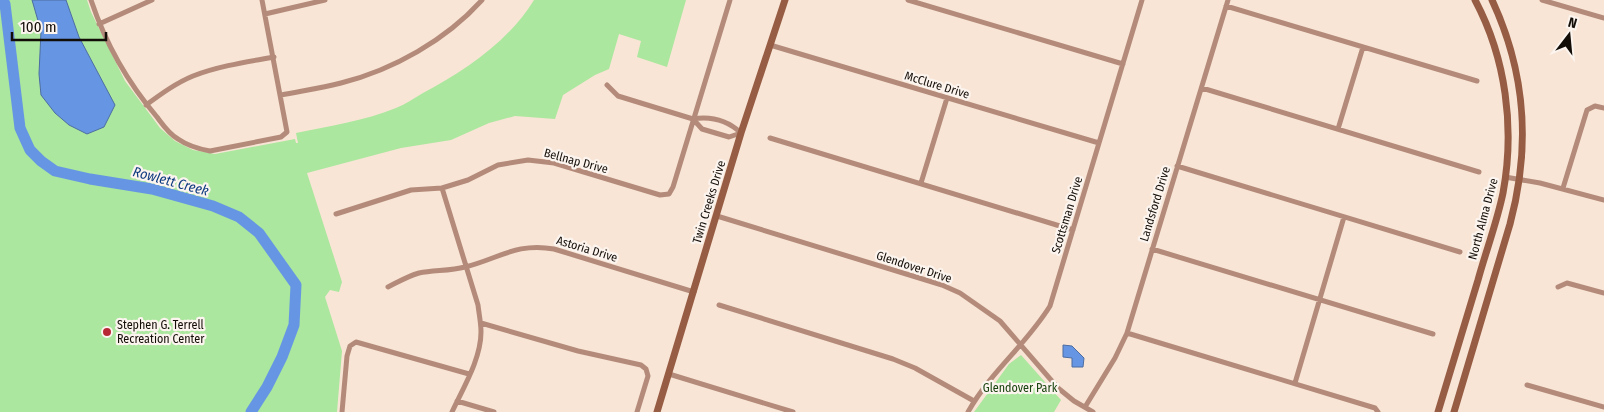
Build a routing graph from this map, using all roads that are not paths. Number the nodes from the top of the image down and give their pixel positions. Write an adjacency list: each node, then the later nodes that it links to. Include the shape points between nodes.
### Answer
1 (90, 0): 16 (street)
2 (152, 0): 16 (street)
3 (262, 0): 14 (street)
4 (325, 0): 14 (street)
5 (482, 0): 24 (street, via 443,34 401,60 342,83)
6 (730, 0): 28 (street)
7 (785, 0): 17 (main road, Twin Creeks Drive)
8 (908, 0): 20 (street)
9 (1142, 0): 20 (street, Scottsman Drive)
10 (1475, 0): 35 (main road, North Alma Drive, via 1490,35 1503,84 1508,131)
11 (1492, 0): 36 (main road, via 1508,40 1520,88 1523,136)
12 (1542, 0): 15 (street)
13 (1227, 3): 18 (street); 23 (street, Landsford Drive)
14 (265, 14): 19 (street)
15 (1604, 18)
16 (99, 24): 26 (street)
17 (770, 45): 25 (street, McClure Drive); 30 (main road, Twin Creeks Drive)
18 (1363, 47): 21 (street); 29 (street)
19 (274, 57): 24 (street); 26 (street, via 228,65 192,76)
20 (1122, 64): 32 (street, Scottsman Drive)
21 (1477, 81)
22 (607, 85): 28 (street, via 618,96)
23 (1202, 88): 29 (street); 33 (street, Landsford Drive)
24 (281, 95): 26 (street, via 288,128 286,134 210,151 177,139)
25 (947, 98): 32 (street, McClure Drive); 37 (street)
26 (146, 104)
27 (1604, 108): 39 (street, via 1592,106 1586,113)
28 (693, 119): 30 (street, via 706,117 733,125); 30 (street, via 702,129 729,137); 38 (street, Bellnap Drive, via 669,194 660,195 554,163 528,160 498,165)
29 (1338, 129): 34 (street)
30 (741, 133): 42 (main road, Twin Creeks Drive)
31 (770, 138): 37 (street)
32 (1099, 144): 44 (street, Scottsman Drive)
33 (1177, 166): 43 (street); 45 (street, Landsford Drive)
34 (1479, 172)
35 (1506, 177): 36 (street); 75 (main road, North Alma Drive, via 1498,214)
36 (1520, 180): 39 (street); 76 (main road)
37 (921, 183): 44 (street)
38 (442, 188): 41 (street, Bellnap Drive, via 411,190); 47 (street)
39 (1563, 188): 40 (street)
40 (1604, 200)
41 (336, 214)
42 (717, 216): 50 (main road, Twin Creeks Drive); 57 (street, Glendover Drive, via 942,285 960,293 1000,321)
43 (1344, 217): 46 (street); 52 (street)
44 (1073, 230): 57 (street, Scottsman Drive, via 1050,306)
45 (1152, 249): 52 (street); 55 (street, Landsford Drive)
46 (1460, 252)
47 (465, 267): 48 (street, Astoria Drive, via 420,273); 50 (street, Astoria Drive, via 513,250 546,247); 54 (street)
48 (388, 287)
49 (1558, 287): 51 (street, via 1567,283)
50 (694, 292): 59 (main road, Twin Creeks Drive)
51 (1604, 293)
52 (1320, 300): 56 (street); 60 (street)
53 (719, 305): 63 (street, via 892,359)
54 (481, 323): 58 (street, via 478,354); 70 (street, via 641,365 648,376)
55 (1127, 333): 60 (street); 64 (street, Landsford Drive)
56 (1432, 334)
57 (1020, 345): 63 (street, Scottsman Drive); 64 (street, Glendover Drive, via 1058,388)
58 (469, 374): 62 (street); 67 (street, via 354,343 346,356)
59 (669, 374): 71 (main road, Twin Creeks Drive); 72 (street)
60 (1295, 383): 66 (street)
61 (1527, 385): 65 (street)
62 (457, 401): 68 (street); 69 (street)
63 (974, 401): 73 (street, Scottsman Drive)
64 (1085, 407): 74 (street, Glendover Drive)
65 (1604, 407)
66 (1378, 411)
67 (342, 412)
68 (452, 412)
69 (494, 412)
70 (637, 412)
71 (657, 412)
72 (793, 412)
73 (968, 412)
74 (1093, 412)
75 (1438, 412)
76 (1454, 412)

